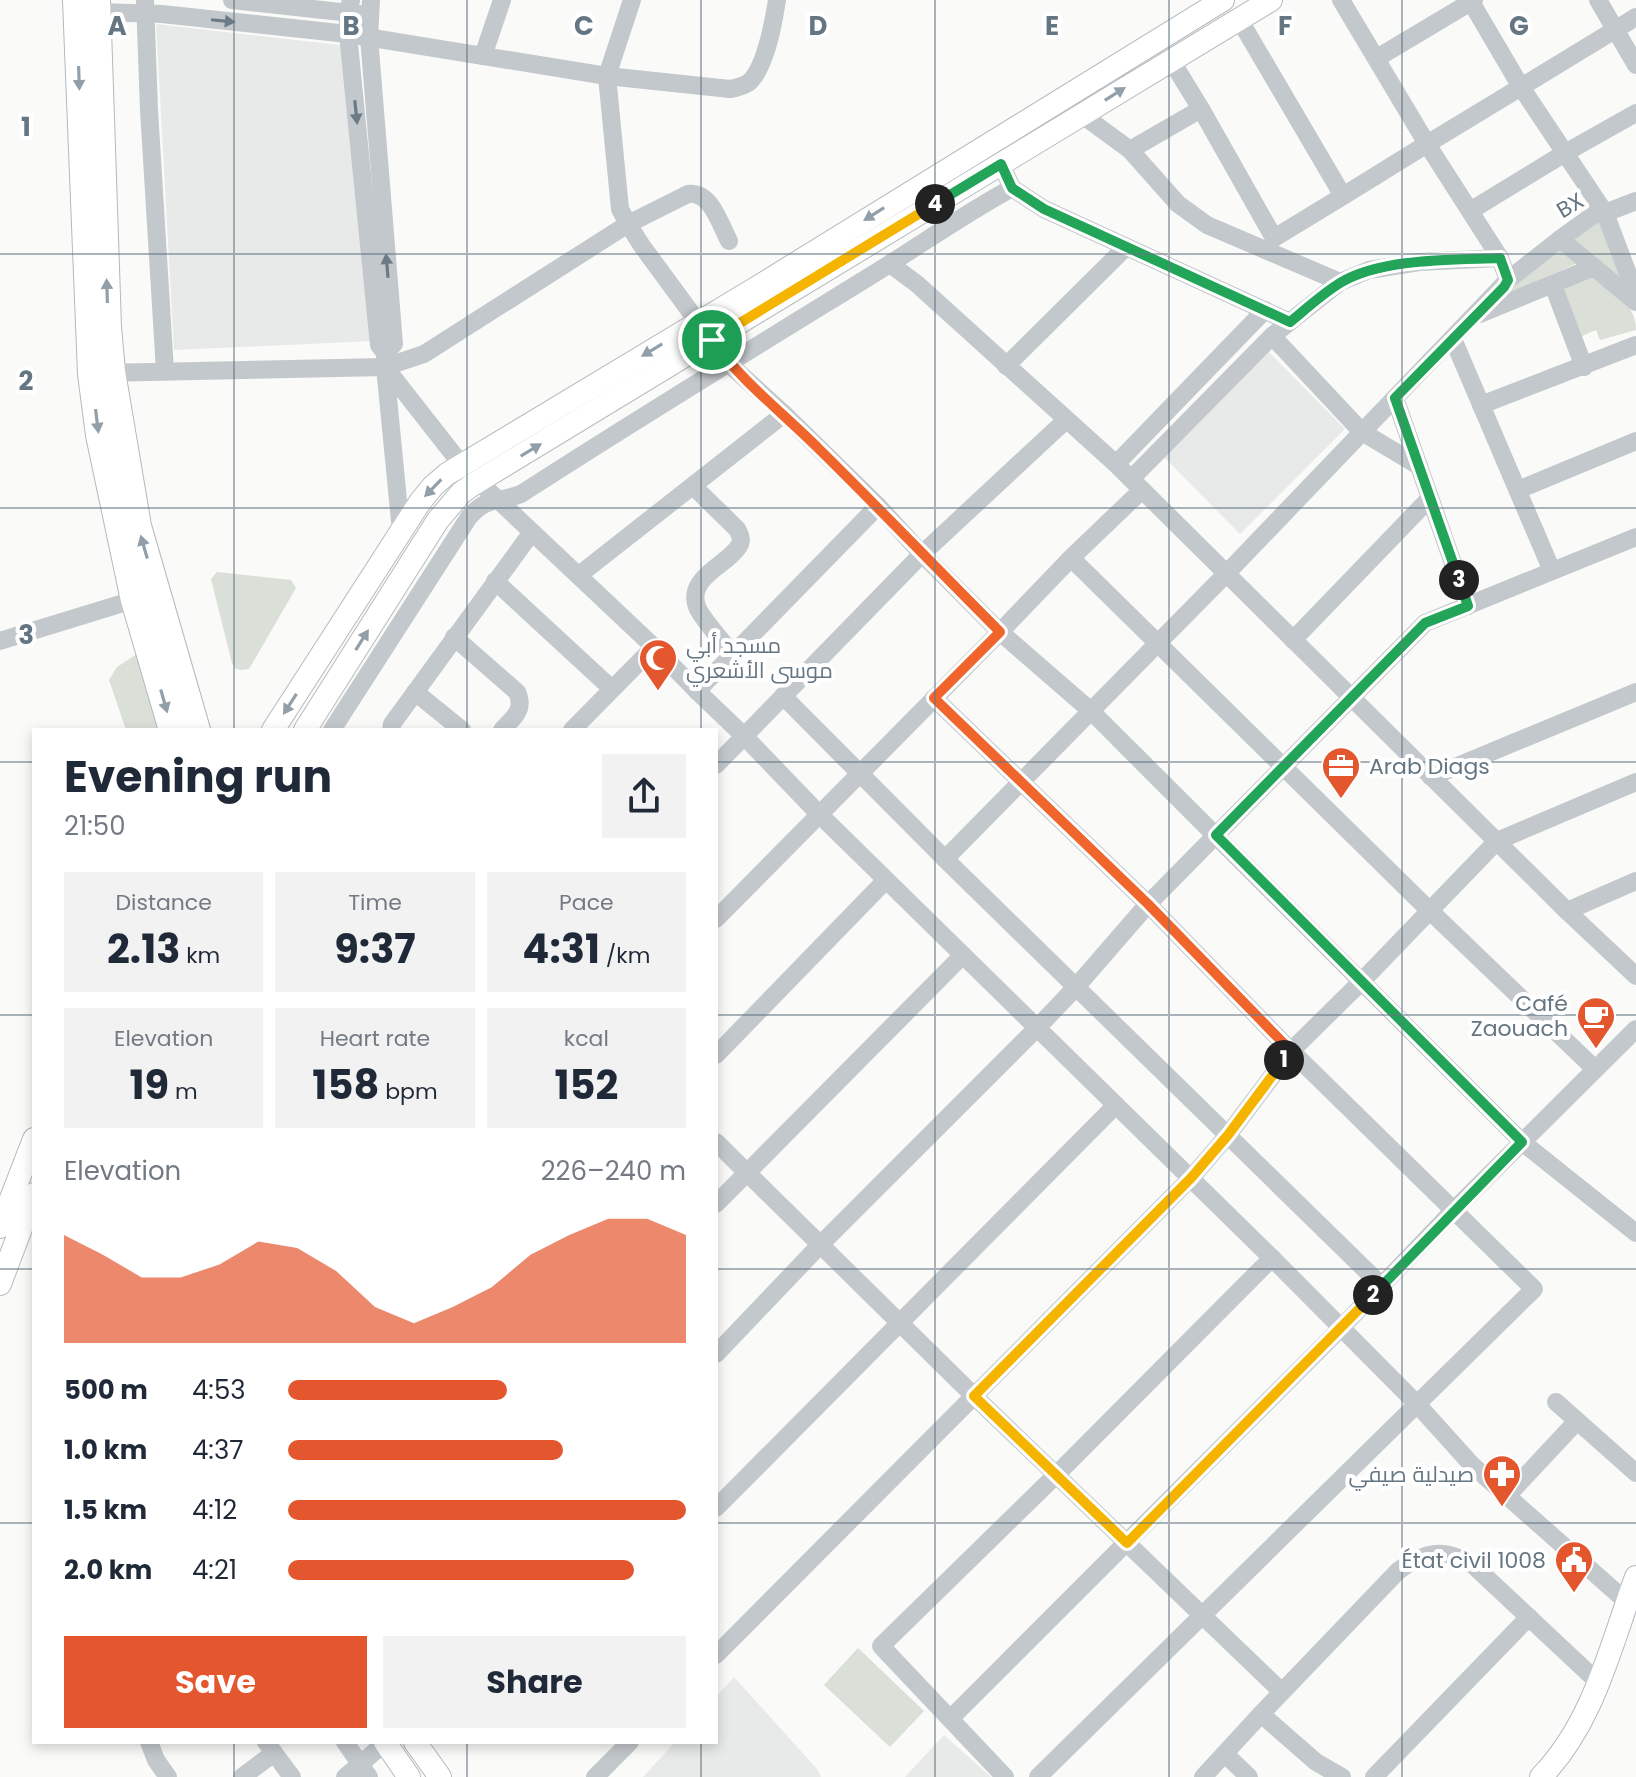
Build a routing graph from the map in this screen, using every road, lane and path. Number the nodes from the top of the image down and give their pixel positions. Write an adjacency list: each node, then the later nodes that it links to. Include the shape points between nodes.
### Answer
1 (232, 0): 11 (street)
2 (502, 0): 19 (street)
3 (632, 0): 23 (street)
4 (777, 0): 23 (street, via 768,46 746,85 730,89)
5 (1223, 0): 52 (main road, one-way to 52)
6 (1271, 0): 15 (main road)
7 (1341, 0): 20 (street)
8 (1598, 0): 16 (street)
9 (1473, 1): 20 (street); 24 (street)
10 (91, 4): 12 (street); 61 (highway)
11 (350, 6): 13 (street); 17 (street)
12 (145, 7): 17 (street, one-way to 17); 60 (street)
13 (370, 8): 18 (street)
14 (1636, 17): 16 (street)
15 (1239, 19): 21 (main road); 33 (street)
16 (1615, 30): 22 (street); 24 (street)
17 (348, 34): 18 (street); 56 (street, one-way to 56, via 379,345)
18 (369, 37): 19 (street); 56 (street, one-way to 18, via 394,344)
19 (483, 56): 23 (street)
20 (1377, 58): 28 (street)
21 (1171, 60): 25 (street); 27 (main road, one-way to 21)
22 (1636, 65)
23 (607, 76): 37 (street, via 620,209)
24 (1521, 87): 28 (street); 30 (street)
25 (1201, 109): 29 (street); 33 (street, via 1274,238)
26 (1636, 113): 30 (street)
27 (1081, 114): 29 (street); 31 (main road)
28 (1427, 144): 33 (street); 35 (street)
29 (1130, 150): 45 (street, via 1178,204 1207,225)
30 (1565, 153): 35 (street); 36 (street)
31 (1001, 164): 32 (street); 52 (main road)
32 (1012, 188): 40 (street); 42 (street)
33 (1343, 196)
34 (1636, 201): 36 (street, BX)
35 (1470, 211): 41 (street)
36 (1605, 213): 38 (street, BX, via 1596,213); 47 (street)
37 (628, 224): 39 (street, via 688,194 699,194); 52 (street); 56 (street, via 424,354)
38 (1560, 239): 43 (street); 44 (street, BX)
39 (729, 241)
40 (1126, 247): 49 (street); 58 (street)
41 (1500, 258): 44 (street); 45 (street, via 1419,262 1369,270)
42 (890, 264): 57 (street); 58 (street)
43 (1594, 267): 46 (street); 48 (street)
44 (1508, 280): 50 (street, BX)
45 (1340, 282): 51 (street)
46 (1553, 285): 50 (street); 59 (street)
47 (1636, 295)
48 (1636, 302)
49 (1265, 310): 51 (street); 69 (street)
50 (1474, 316): 54 (street, BX)
51 (1290, 322): 53 (street)
52 (705, 331): 57 (street); 68 (main road, one-way to 68); 71 (main road, one-way to 52)
53 (1272, 336): 66 (street); 72 (street)
54 (1453, 339): 62 (street, BX); 63 (street)
55 (1636, 345): 59 (street)
56 (385, 360): 60 (street); 68 (street); 78 (street)
57 (728, 363): 64 (street); 76 (street, via 521,494)
58 (1006, 366): 65 (street)
59 (1584, 367): 63 (street)
60 (165, 371): 61 (street)
61 (102, 373): 87 (highway, via 99,435)
62 (1395, 398): 66 (street, BX); 70 (street)
63 (1481, 405): 74 (street)
64 (784, 414): 73 (street); 77 (street)
65 (1066, 420): 69 (street); 81 (street)
66 (1362, 432): 70 (street); 84 (street, BX)
67 (1636, 441): 74 (street)
68 (461, 464): 78 (main road, one-way to 78, via 433,486)
69 (1116, 464): 72 (street)
70 (1419, 466): 75 (street)
71 (478, 481): 76 (street); 108 (main road, one-way to 71, via 438,520)
72 (1136, 484): 82 (street); 84 (street)
73 (693, 486): 85 (street); 96 (street, via 742,537 740,546 696,592 698,608)
74 (1518, 490): 83 (street)
75 (1430, 498): 88 (street); 92 (street)
76 (495, 499): 79 (street); 109 (street, via 469,517)
77 (878, 506): 81 (street); 96 (street)
78 (401, 531): 107 (main road, one-way to 107)
79 (532, 532): 85 (street); 86 (street)
80 (1636, 537): 83 (street)
81 (922, 554): 89 (street); 101 (street)
82 (1071, 558): 89 (street); 94 (street)
83 (1552, 571): 88 (street)
84 (1226, 574): 92 (street); 94 (street, BX)
85 (579, 575): 95 (street)
86 (495, 581): 90 (street); 97 (street)
87 (146, 596): 91 (highway); 93 (street)
88 (1468, 606): 103 (street, via 1425,623)
89 (1000, 632): 102 (street); 104 (street)
90 (454, 637): 99 (street); 112 (street, via 517,692 520,712)
91 (158, 640): 105 (highway, one-way to 105); 106 (highway)
92 (1293, 640): 103 (street)
93 (0, 641)
94 (1158, 642): 104 (street, BX); 116 (street)
95 (654, 647): 97 (street); 98 (street)
96 (733, 655): 98 (street)
97 (612, 689): 113 (street)
98 (697, 691): 114 (street)
99 (415, 692): 110 (street); 111 (street)
100 (1636, 692): 118 (street)
101 (783, 696): 114 (street); 117 (street)
102 (934, 698): 117 (street); 119 (street)
103 (1352, 699): 116 (street); 118 (street)
104 (1091, 711): 119 (street, BX); 122 (street)
105 (172, 728)
106 (196, 728)
107 (274, 728)
108 (306, 728)
109 (333, 728)
110 (391, 728)
111 (460, 728)
112 (504, 728)
113 (574, 728)
114 (744, 736): 115 (street); 121 (street)
115 (718, 763)
116 (1284, 767): 122 (street); 128 (street)
117 (861, 773): 121 (street); 124 (street)
118 (1431, 777): 123 (street)
119 (1022, 782): 124 (street, BX); 127 (street)
120 (1636, 782): 123 (street)
121 (819, 814): 125 (street); 130 (street)
122 (1216, 835): 127 (street); 133 (street)
123 (1497, 841): 128 (street); 129 (street)
124 (945, 859): 134 (street)
125 (886, 880): 131 (street); 138 (street)
126 (1636, 881): 129 (street)
127 (1148, 904): 134 (street); 137 (street)
128 (1429, 910): 133 (street); 139 (street)
129 (1567, 911): 132 (street)
130 (718, 917)
131 (963, 955): 135 (street); 145 (street)
132 (1636, 976)
133 (1361, 982): 137 (street); 142 (street)
134 (1076, 987): 135 (street); 141 (street)
135 (1037, 1028): 140 (street); 152 (street)
136 (1636, 1029): 139 (street)
137 (1291, 1051): 141 (street); 149 (street)
138 (718, 1053)
139 (1595, 1069): 142 (street)
140 (1116, 1105): 146 (street); 156 (street)
141 (1228, 1135): 146 (street); 155 (street)
142 (1522, 1142): 149 (street); 151 (street)
143 (32, 1144): 150 (main road)
144 (718, 1144): 145 (street)
145 (747, 1173): 148 (street); 152 (street)
146 (1191, 1178): 153 (street); 159 (street)
147 (32, 1199): 154 (main road)
148 (718, 1202)
149 (1454, 1210): 155 (street); 161 (street, via 1534,1289)
150 (0, 1227)
151 (1636, 1233)
152 (820, 1245): 156 (street); 158 (street)
153 (1272, 1258): 157 (street); 164 (street)
154 (0, 1284)
155 (1382, 1286): 157 (street)
156 (900, 1323): 159 (street); 166 (street)
157 (1341, 1328): 161 (street); 167 (street)
158 (718, 1352)
159 (974, 1396): 164 (street); 172 (street)
160 (1556, 1402): 162 (street)
161 (1417, 1404): 165 (street); 170 (street)
162 (1577, 1421): 163 (street); 165 (street)
163 (1636, 1473)
164 (1057, 1474): 167 (street); 176 (street, via 881,1646)
165 (1507, 1496): 169 (street)
166 (718, 1506)
167 (1127, 1543): 170 (street); 176 (street)
168 (1636, 1577): 169 (main road)
169 (1627, 1602): 173 (main road)
170 (1202, 1615): 174 (street); 195 (street)
171 (1529, 1617): 173 (street); 174 (street, via 1465,1560 1444,1553 1423,1555 1398,1571); 199 (street)
172 (718, 1653)
173 (1599, 1683): 186 (main road, via 1575,1735)
174 (1282, 1692): 175 (street)
175 (1261, 1714): 184 (street); 198 (street, via 1316,1762)
176 (950, 1719): 194 (street)
177 (150, 1744): 187 (street)
178 (346, 1744): 185 (street)
179 (385, 1744): 185 (street)
180 (387, 1744): 191 (main road)
181 (416, 1744): 192 (main road)
182 (628, 1744): 193 (street)
183 (270, 1747): 188 (street); 189 (street)
184 (1225, 1754): 196 (street); 197 (street)
185 (365, 1771): 190 (street)
186 (1549, 1774)
187 (168, 1777)
188 (242, 1777)
189 (292, 1777)
190 (345, 1777)
191 (409, 1777)
192 (440, 1777)
193 (595, 1777)
194 (1005, 1777)
195 (1038, 1777)
196 (1203, 1777)
197 (1249, 1777)
198 (1342, 1777)
199 (1374, 1777)

